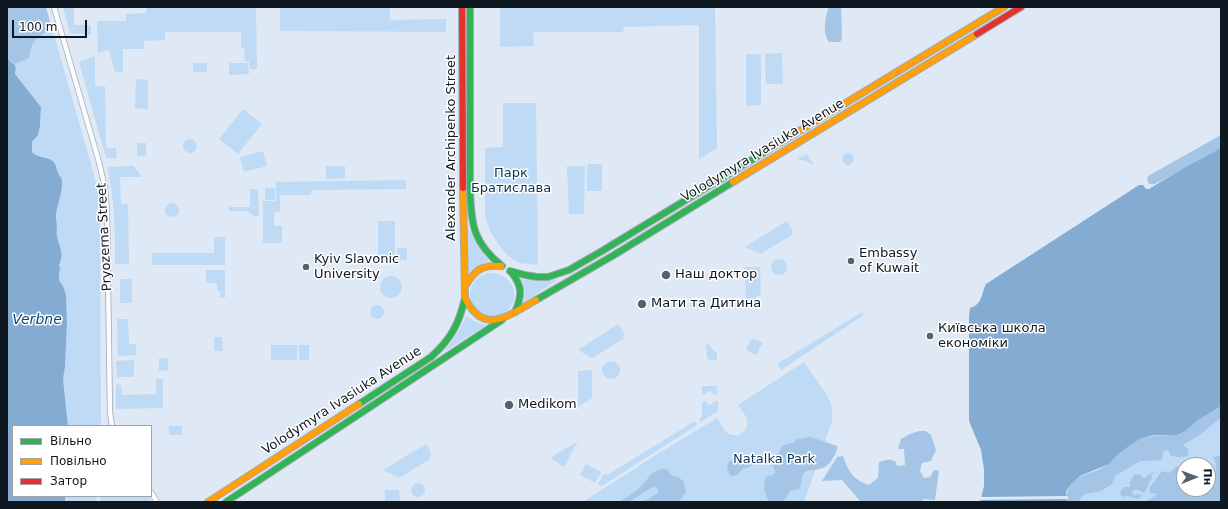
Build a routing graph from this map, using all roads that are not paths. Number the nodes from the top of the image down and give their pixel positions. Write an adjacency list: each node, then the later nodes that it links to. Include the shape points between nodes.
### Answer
1 (54, 7): 14 (street, Pryozerna Street, via 99,162 104,188 107,210)
2 (462, 7): 10 (main road, Alexander Archipenko Street)
3 (470, 7): 8 (main road, Alexander Archipenko Street, via 471,216 478,240 491,258)
4 (1004, 7): 6 (main road, Volodymyra Ivasiuka Avenue)
5 (1021, 7): 7 (main road, Volodymyra Ivasiuka Avenue)
6 (783, 141): 7 (main road); 9 (main road, Volodymyra Ivasiuka Avenue, via 564,273 533,277)
7 (788, 149): 12 (main road, Volodymyra Ivasiuka Avenue)
8 (502, 266): 9 (main road); 10 (main road, via 491,265 475,271)
9 (510, 271): 12 (main road, via 520,285 521,294)
10 (464, 288): 11 (main road)
11 (465, 298): 13 (main road, via 473,313 480,318 488,321); 15 (main road, Volodymyra Ivasiuka Avenue, via 458,325 451,337 431,357)
12 (515, 312): 13 (main road)
13 (505, 318): 16 (main road, Volodymyra Ivasiuka Avenue)
14 (112, 425)
15 (235, 484): 16 (main road); 17 (main road, Volodymyra Ivasiuka Avenue)
16 (241, 493): 18 (main road, Volodymyra Ivasiuka Avenue)
17 (208, 502)
18 (226, 502)

